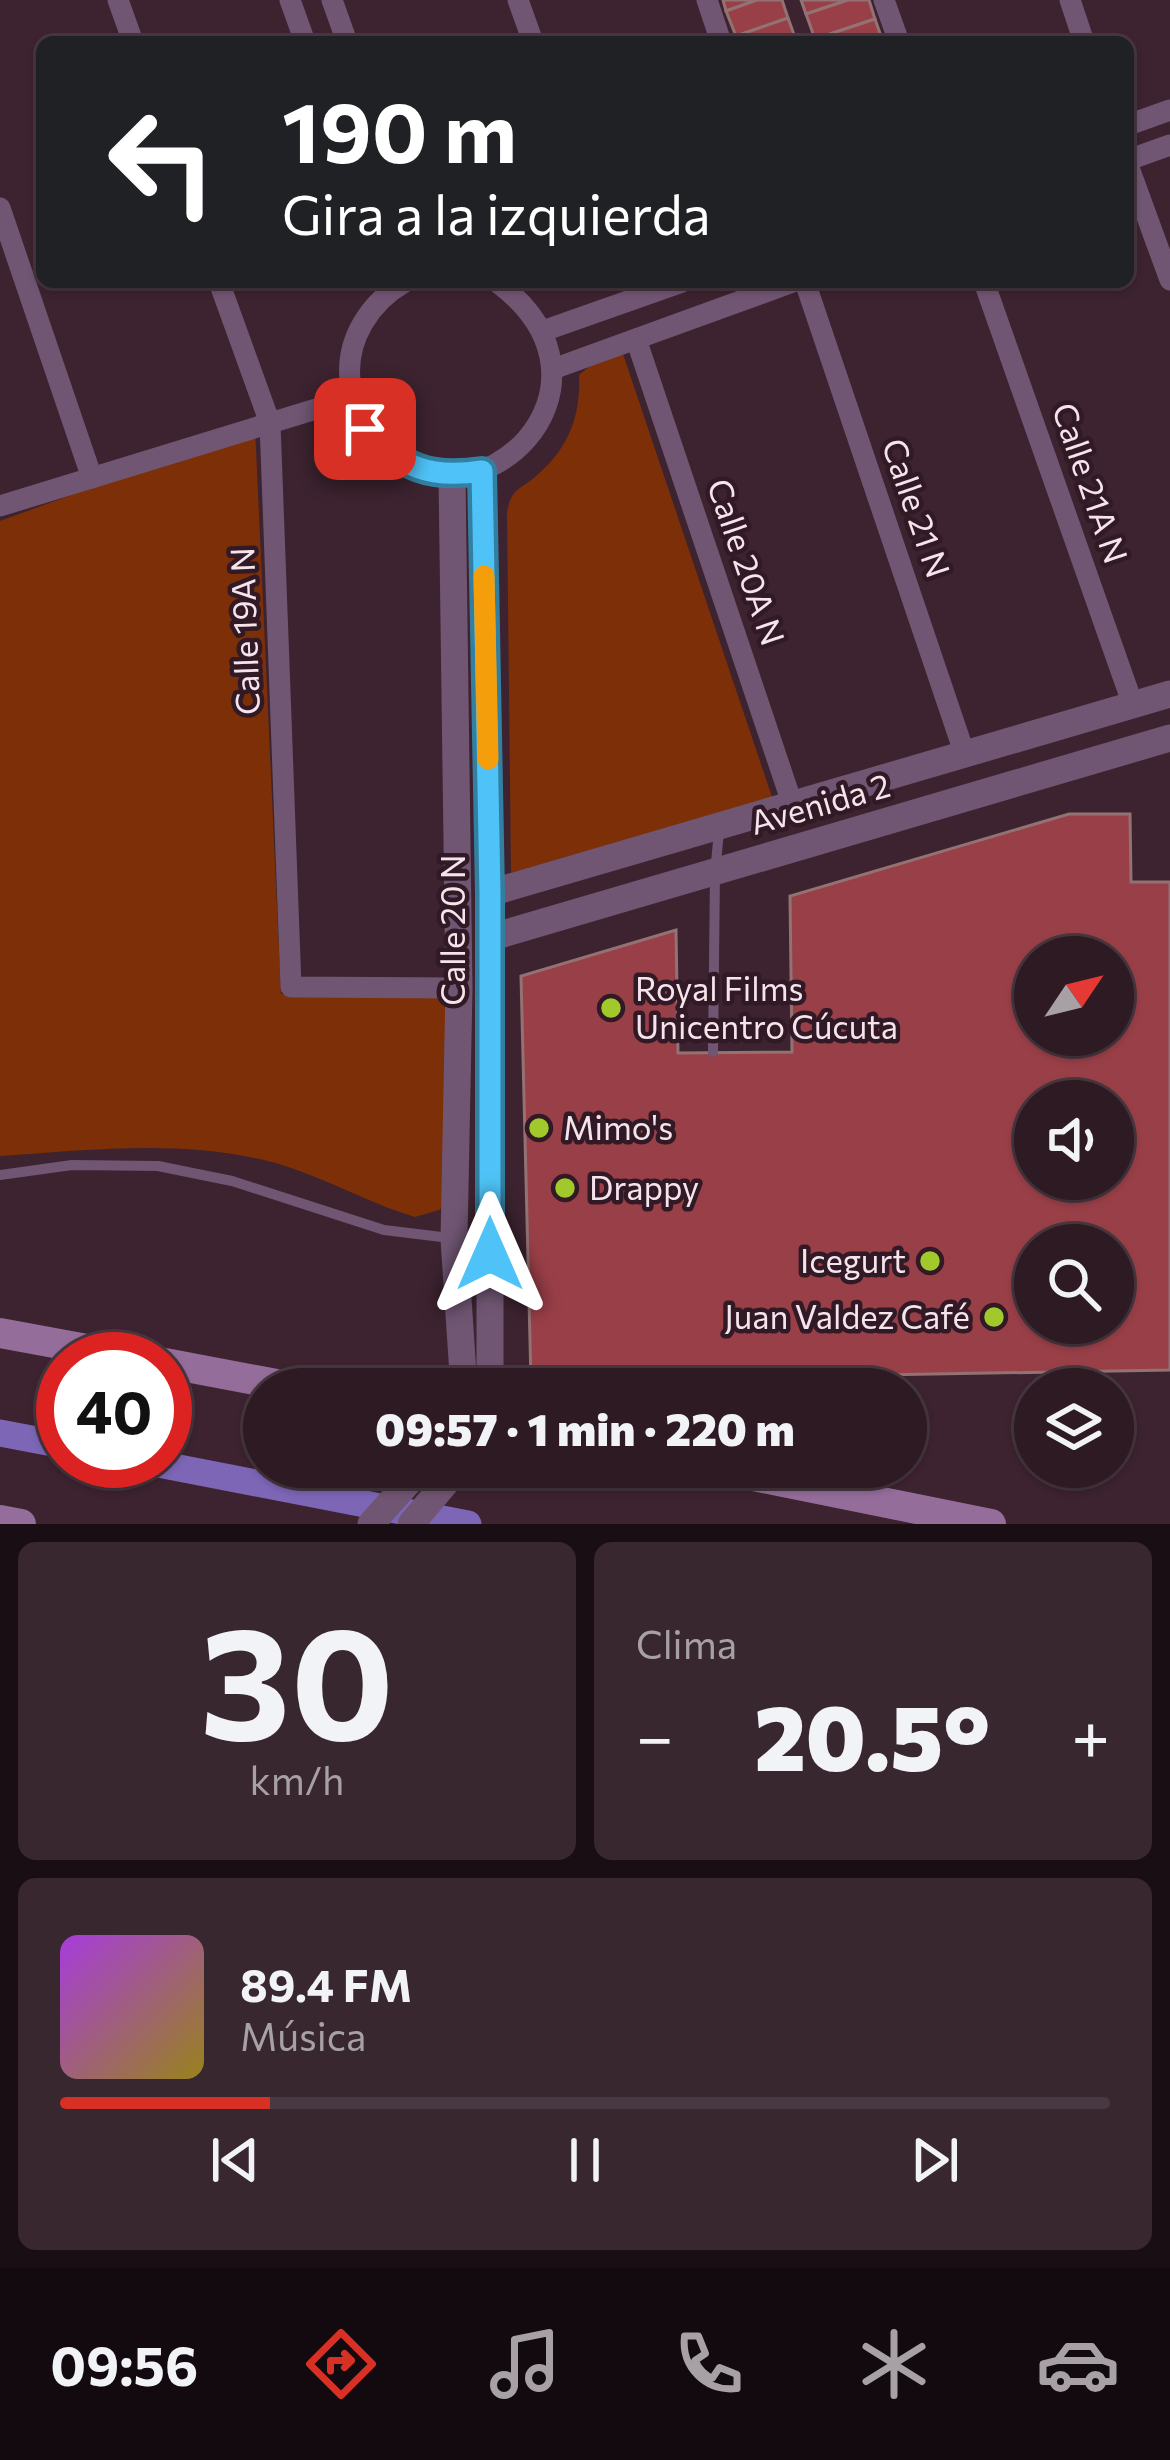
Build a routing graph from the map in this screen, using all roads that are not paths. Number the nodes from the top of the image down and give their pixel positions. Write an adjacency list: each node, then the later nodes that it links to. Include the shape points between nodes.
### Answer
1 (118, 0): 8 (street)
2 (290, 0): 9 (street)
3 (332, 0): 10 (street)
4 (518, 0): 11 (street)
5 (707, 0): 12 (street)
6 (884, 0): 13 (street)
7 (1070, 0): 14 (street)
8 (131, 36)
9 (303, 36)
10 (345, 36)
11 (531, 36)
12 (720, 36)
13 (896, 36)
14 (1082, 36)
15 (1170, 110): 16 (street)
16 (1134, 122)
17 (1170, 145): 18 (street)
18 (1134, 160)
19 (1134, 179): 21 (street)
20 (0, 208): 36 (street)
21 (1170, 280)
22 (221, 288): 33 (street, Calle 19A N)
23 (391, 288): 32 (street, via 355,337)
24 (505, 288): 29 (street)
25 (776, 288): 30 (street)
26 (807, 288): 41 (street, Calle 21 N)
27 (986, 288): 39 (street, Calle 21A N)
28 (620, 292): 29 (street)
29 (543, 331): 31 (street)
30 (636, 339): 31 (street); 42 (street, Calle 20A N)
31 (553, 369): 34 (street, via 535,432)
32 (352, 398): 33 (street); 35 (street, via 365,429 389,454)
33 (270, 423): 36 (street); 47 (street, Calle 19A N, via 291,987)
34 (482, 471): 35 (street); 45 (street, Calle 20 N)
35 (452, 476): 47 (street, Calle 20 N)
36 (92, 478): 37 (street)
37 (0, 506)
38 (1170, 694): 39 (street, Avenida 2)
39 (1133, 705): 41 (street, Avenida 2)
40 (1170, 738): 44 (street, Avenida 2)
41 (965, 755): 42 (street, Avenida 2)
42 (793, 806): 43 (street, Avenida 2)
43 (720, 828): 44 (lane); 45 (street, Avenida 2)
44 (715, 873): 46 (street, Avenida 2); 48 (lane)
45 (490, 893): 46 (street, Calle 20 N)
46 (489, 938): 54 (street, Calle 20 N)
47 (459, 988): 50 (street, Calle 20 N)
48 (713, 1052)
49 (0, 1175): 50 (lane, via 158,1166 385,1230)
50 (454, 1239): 53 (street, Calle 20 N)
51 (0, 1333): 52 (main road)
52 (36, 1340)
53 (463, 1368)
54 (490, 1368)
55 (192, 1369): 56 (main road)
56 (243, 1378)
57 (403, 1488): 62 (street)
58 (441, 1488): 63 (street)
59 (813, 1488): 64 (main road)
60 (0, 1520): 61 (main road)
61 (22, 1524)
62 (371, 1524)
63 (411, 1524)
64 (991, 1524)

